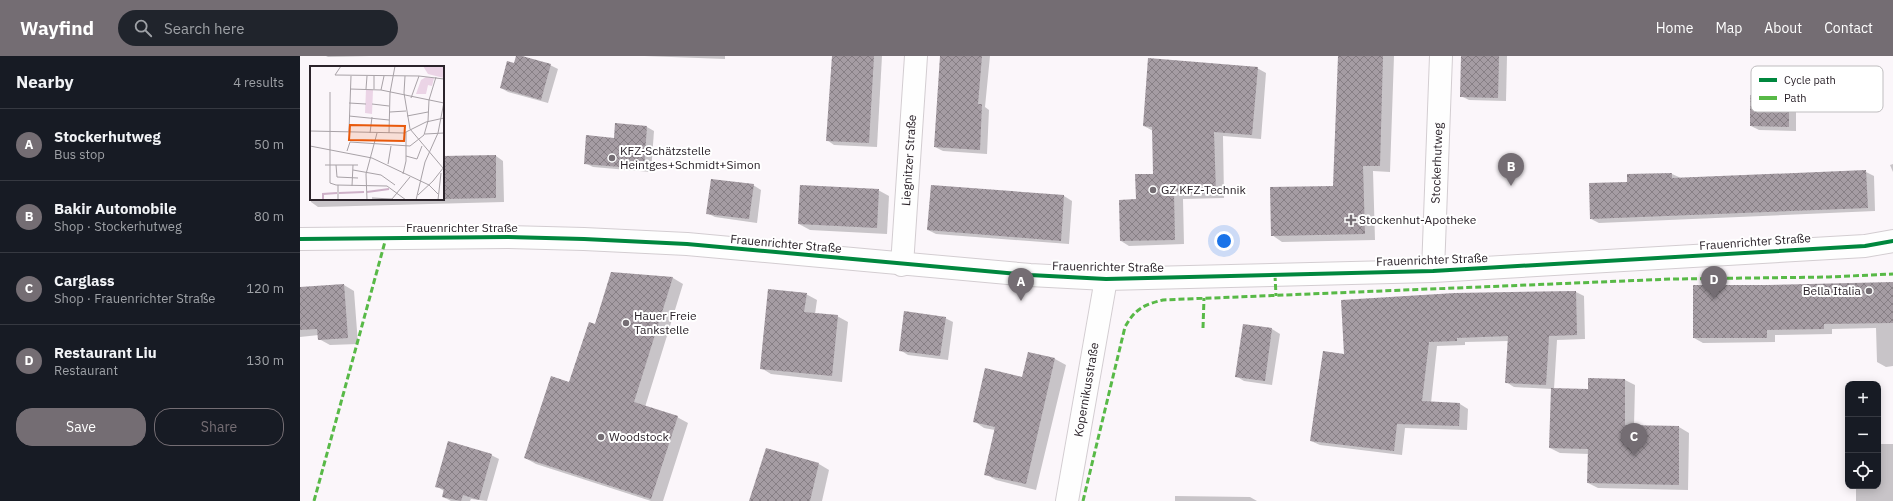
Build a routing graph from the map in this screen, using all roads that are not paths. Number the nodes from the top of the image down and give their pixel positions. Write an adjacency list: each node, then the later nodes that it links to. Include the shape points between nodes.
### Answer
1 (916, 56): 5 (main road, Liegnitzer Straße)
2 (1441, 56): 6 (main road, Stockerhutweg)
3 (300, 239): 5 (main road, Frauenrichter Straße, via 584,239 687,244)
4 (1893, 241): 6 (main road, Frauenrichter Straße, via 1866,246)
5 (902, 264): 7 (main road, Frauenrichter Straße)
6 (1433, 271): 7 (main road, Frauenrichter Straße)
7 (1106, 279): 8 (main road, Kopernikusstraße)
8 (1067, 501)

